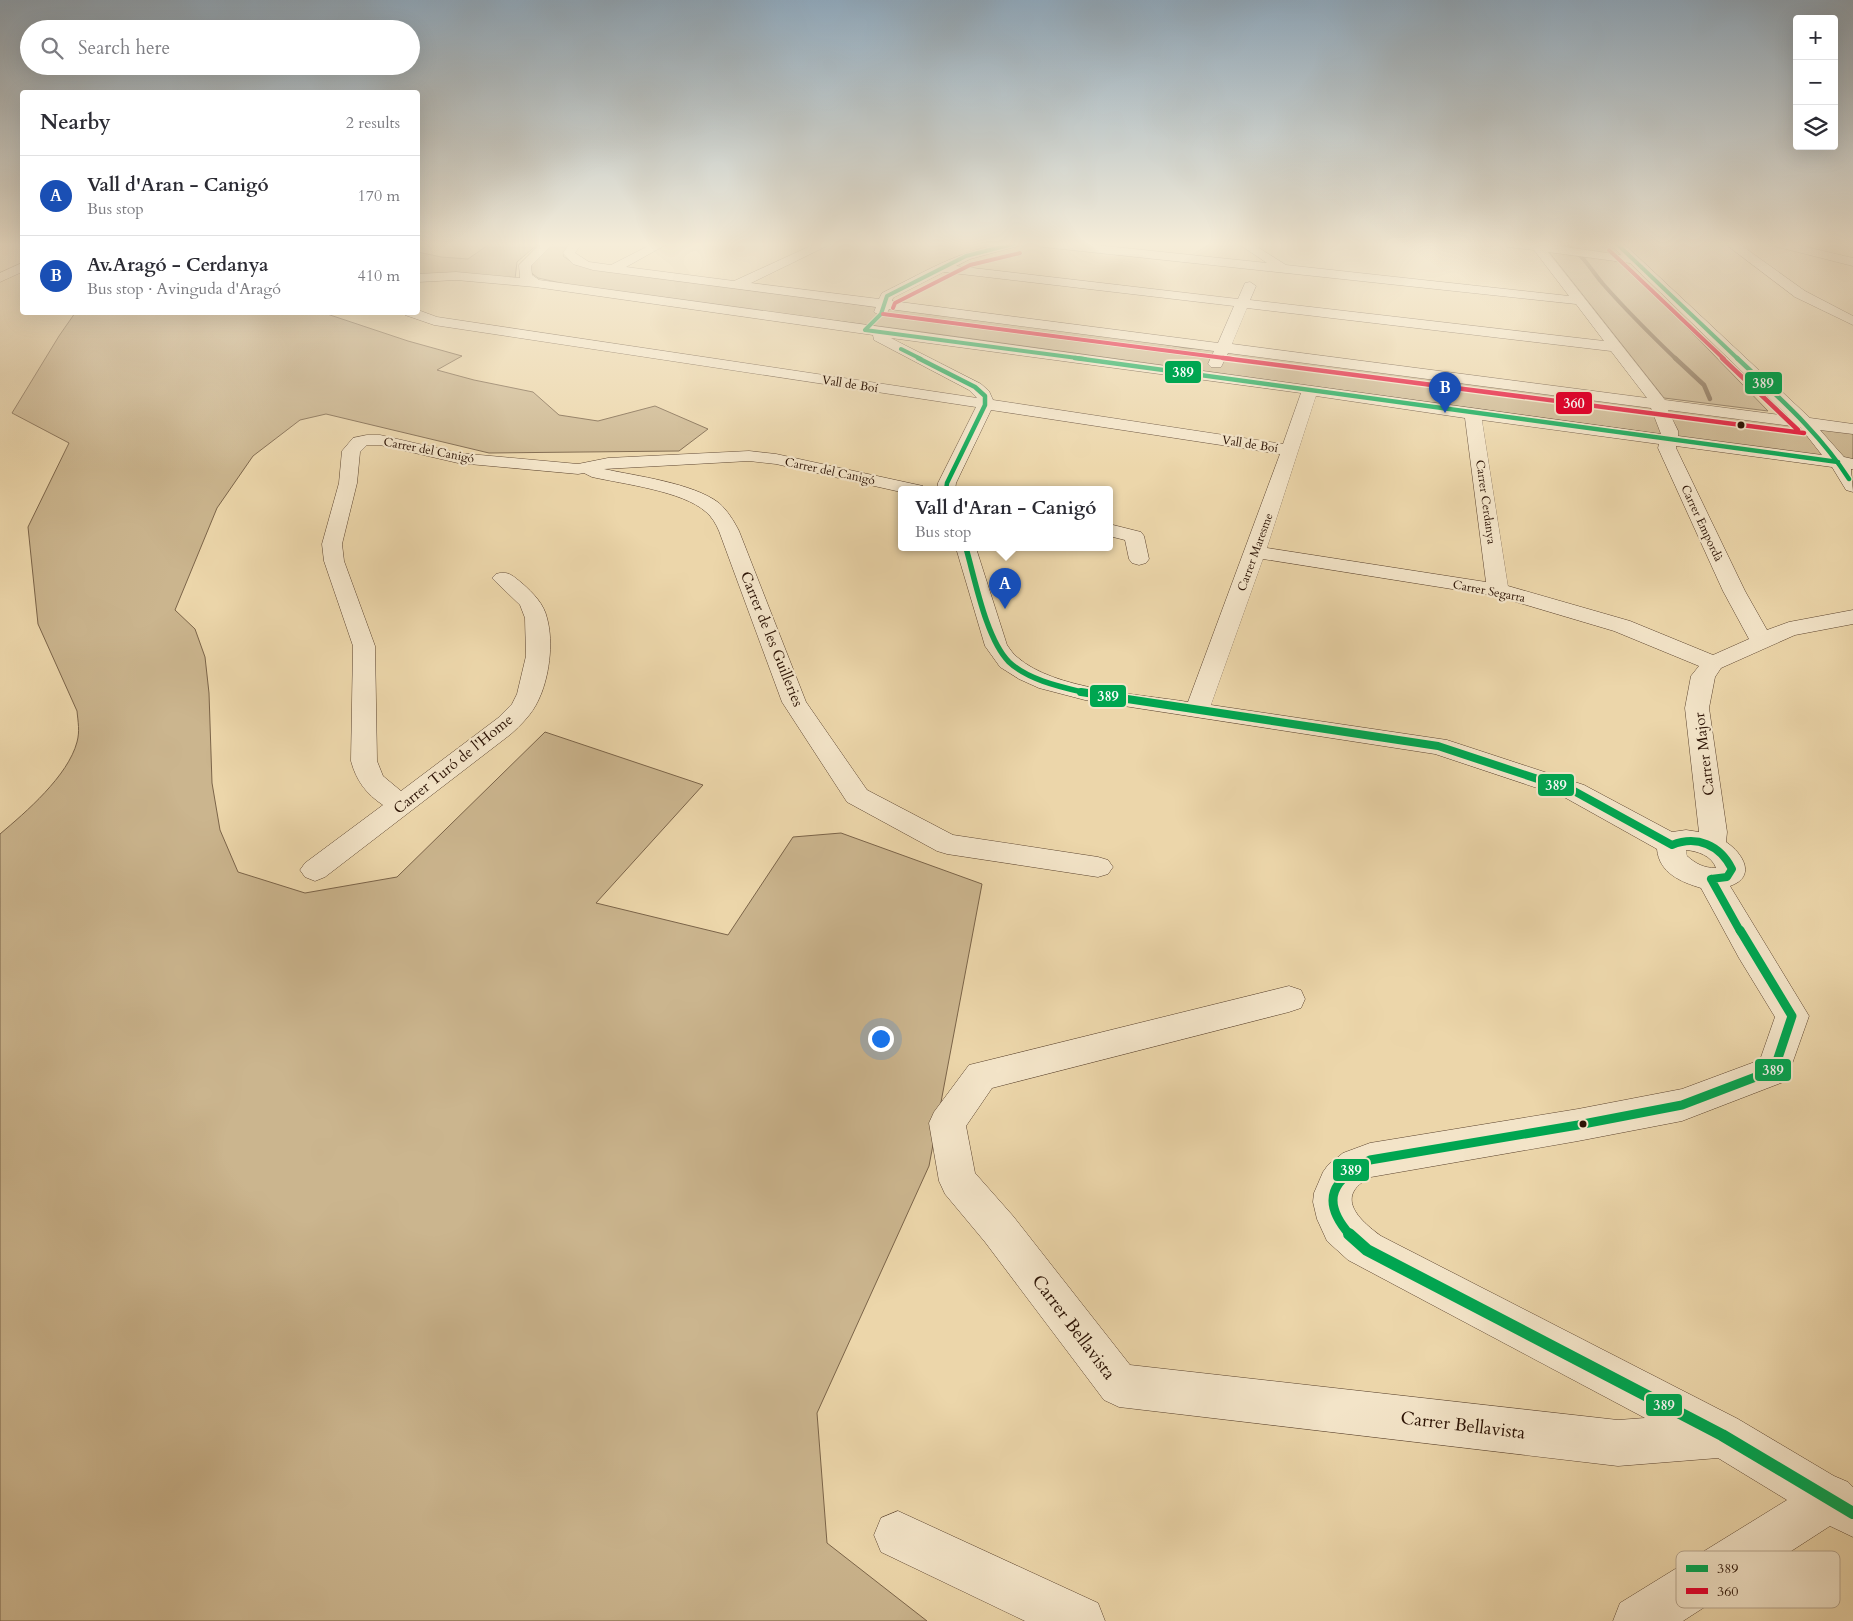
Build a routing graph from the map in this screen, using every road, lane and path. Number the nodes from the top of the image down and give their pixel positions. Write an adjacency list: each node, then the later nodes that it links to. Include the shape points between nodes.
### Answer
1 (428, 319): 17 (street, Vall de Boí)
2 (787, 319): 10 (street)
3 (876, 319): 10 (street)
4 (905, 319): 11 (street)
5 (998, 319): 12 (street)
6 (1237, 319): 12 (street)
7 (1375, 319): 13 (street)
8 (1594, 319): 13 (street, Carrer Empordà)
9 (1695, 319): 19 (street)
10 (865, 330): 11 (street)
11 (890, 339): 14 (street); 17 (street, via 975,387 986,398)
12 (1225, 347): 14 (street); 16 (street)
13 (1615, 347): 16 (street, Carrer Empordà)
14 (1210, 375): 15 (street)
15 (1310, 391): 18 (street); 22 (street, Carrer Maresme)
16 (1658, 404): 19 (street); 21 (street, Carrer Empordà, via 1670,431)
17 (985, 405): 22 (street, Vall de Boí); 26 (street)
18 (1473, 414): 21 (street); 33 (street, Carrer Cerdanya)
19 (1805, 423): 20 (street); 23 (street)
20 (1853, 429)
21 (1668, 438): 23 (street); 35 (street, Carrer Empordà, via 1667,448)
22 (1290, 450): 30 (street, Carrer Maresme)
23 (1845, 463): 27 (street)
24 (578, 469): 25 (street, Carrer del Canigó, via 608,462 749,456); 38 (street, Carrer del Canigó, via 458,458 374,439 359,442 352,451 348,483 332,544 334,562 364,646 364,761 367,774 373,785); 40 (street, Carrer de les Guilleries, via 687,494 712,507 722,517 794,702 857,796 947,844)
25 (898, 486)
26 (947, 486)
27 (1853, 486)
28 (1113, 531): 31 (street, via 1134,536)
29 (967, 551): 37 (street, via 996,646 1008,662 1047,683)
30 (1255, 552): 33 (street, Carrer Segarra); 37 (street, Carrer Maresme)
31 (1139, 559)
32 (504, 578): 38 (street, Carrer Turó de l'Home, via 525,597 539,626 531,688 525,703 486,741)
33 (1498, 590): 36 (street, Carrer Segarra, via 1622,626)
34 (1853, 617): 35 (street, via 1789,629)
35 (1761, 640): 36 (street)
36 (1713, 663): 39 (street, Carrer Major, via 1703,676 1697,708 1713,832)
37 (1196, 711): 39 (street, via 1438,746 1574,792 1672,845 1671,855 1693,874)
38 (403, 804): 41 (street, Carrer Turó de l'Home)
39 (1711, 862): 43 (street, via 1750,949 1792,1016 1774,1070 1682,1105 1370,1160 1350,1168 1337,1182 1331,1198 1335,1217 1347,1234 1367,1250)
40 (1098, 867)
41 (315, 870)
42 (1289, 999): 43 (street, Carrer Bellavista, via 981,1076 947,1123 958,1181 1000,1229 1119,1385 1618,1442)
43 (1722, 1435): 44 (street)
44 (1842, 1506): 46 (street)
45 (898, 1534): 48 (street)
46 (1762, 1551)
47 (1676, 1600): 49 (street)
48 (1080, 1621)
49 (1638, 1621)

